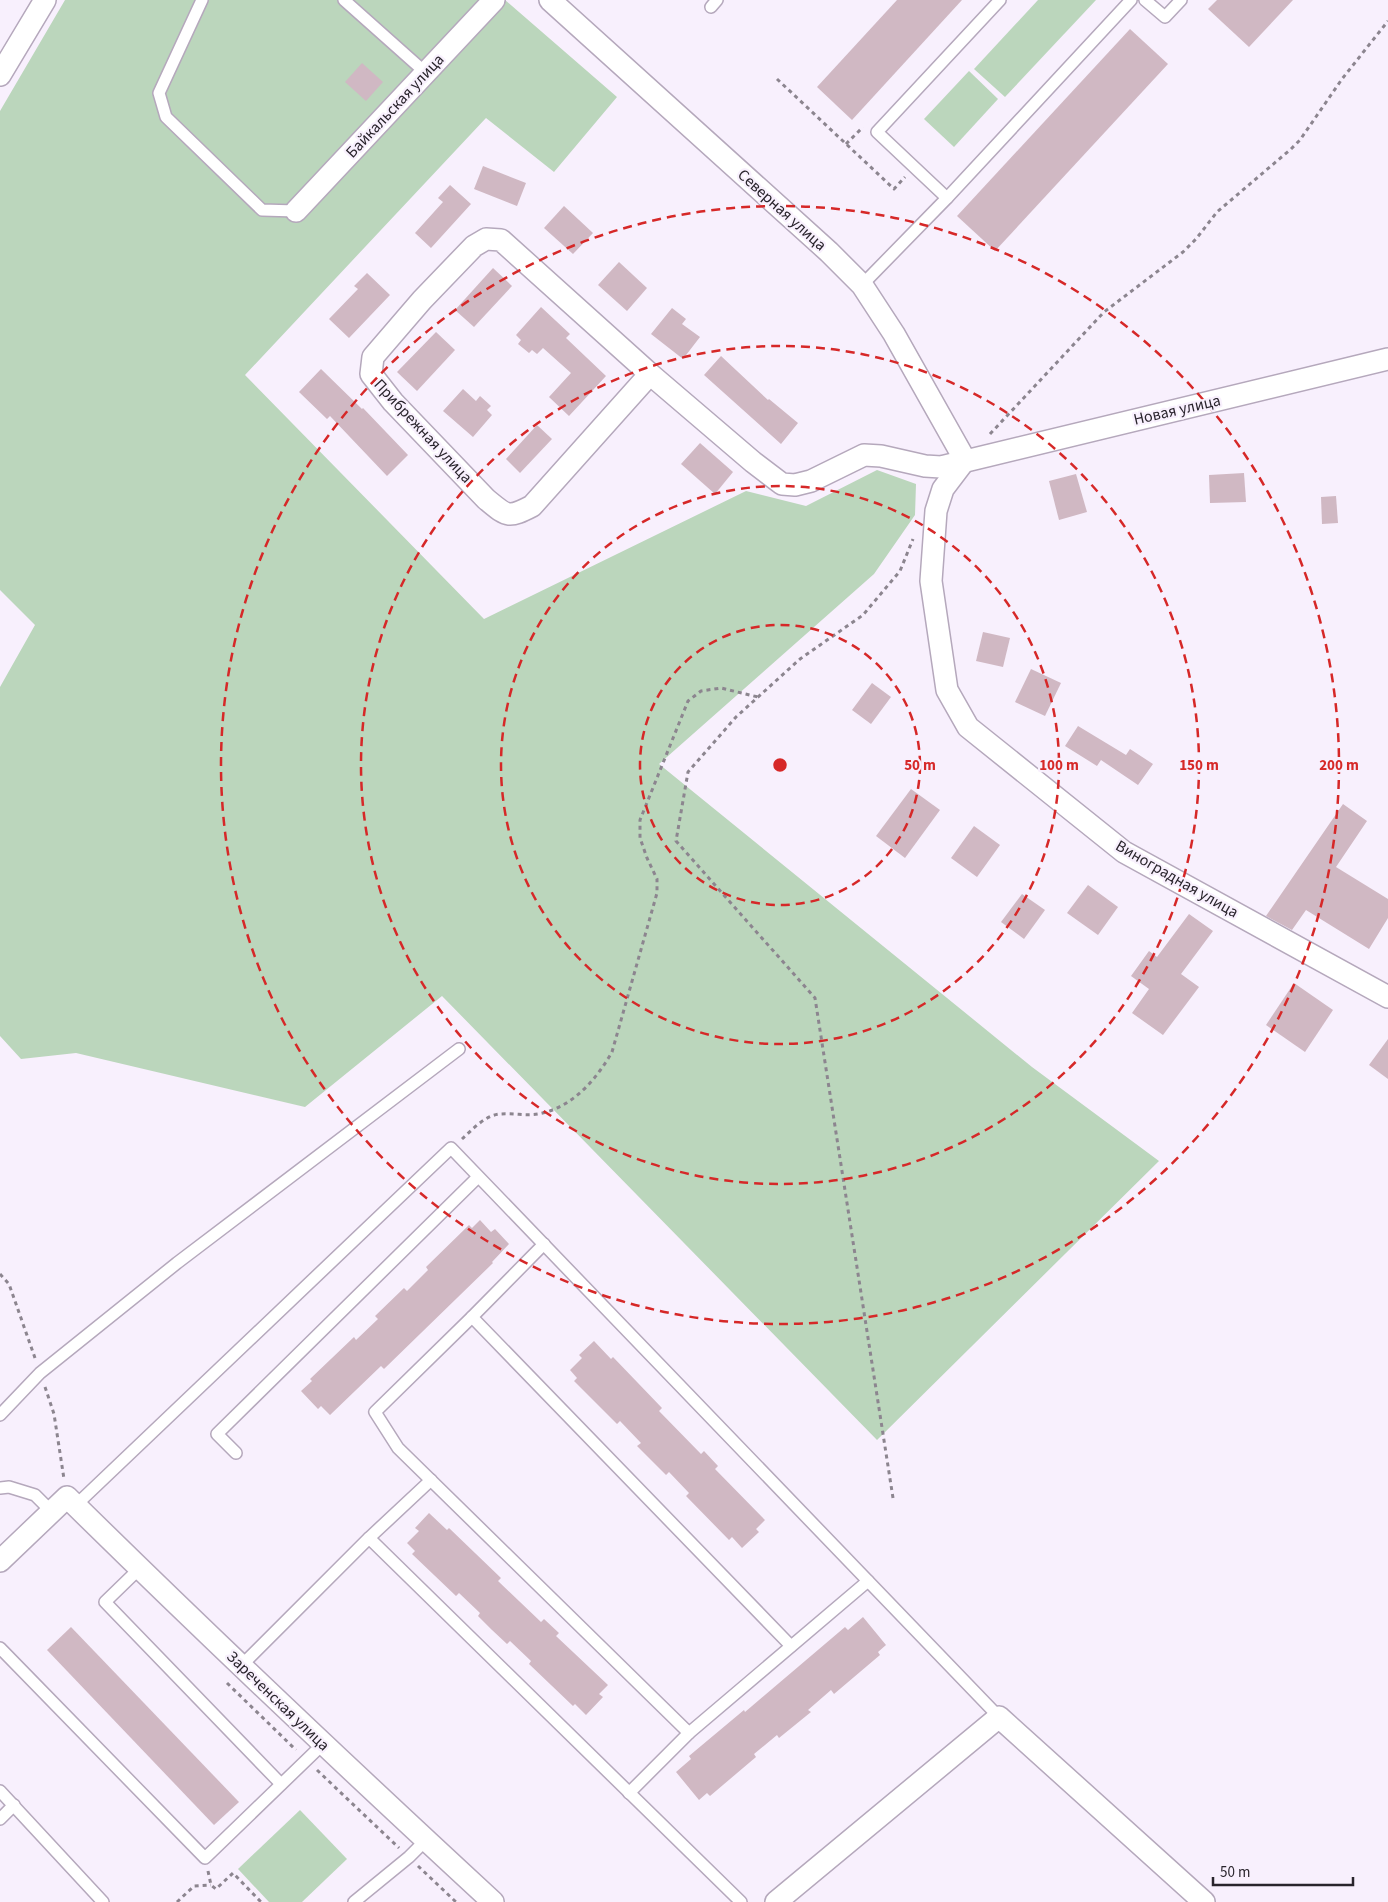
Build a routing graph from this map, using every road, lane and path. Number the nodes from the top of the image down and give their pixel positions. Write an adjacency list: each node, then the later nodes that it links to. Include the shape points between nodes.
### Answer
1 (45, 0): 12 (street)
2 (202, 0): 16 (lane, via 159,93 166,117 262,210)
3 (344, 0): 11 (lane)
4 (494, 0): 11 (street, Байкальская улица)
5 (550, 0): 17 (street, Северная улица)
6 (1000, 0): 14 (lane, via 877,132)
7 (1131, 0): 15 (lane)
8 (1145, 0): 9 (lane, via 1165,17)
9 (1181, 0)
10 (1388, 21): 20 (path, via 1300,140 1218,212 1183,252 1104,312)
11 (426, 73): 16 (street, Байкальская улица)
12 (0, 75)
13 (777, 79): 14 (path, via 894,189)
14 (914, 167): 15 (lane)
15 (947, 198): 17 (lane)
16 (296, 211)
17 (862, 285): 20 (street, Северная улица, via 894,334)
18 (1388, 359): 20 (street, Новая улица)
19 (650, 374): 19 (street, Прибрежная улица, via 501,240 486,239 474,246 373,357 371,374 393,402 486,499 503,513 515,515 532,506); 20 (street, Прибрежная улица, via 782,484 811,481 864,454 941,467)
20 (965, 460): 23 (street, Виноградная улица, via 943,488 936,511 931,582 947,690 968,727 1124,852)
21 (915, 534): 22 (path, via 900,571 863,615 800,658)
22 (758, 697): 25 (path, via 721,688 700,691 688,701 640,820 640,838 657,879 656,893 612,1052 600,1074 569,1102 538,1114 497,1114 480,1122); 33 (path, via 688,772 676,841 815,998)
23 (1388, 997)
24 (459, 1049): 29 (lane, via 177,1263 40,1373)
25 (451, 1148): 26 (lane); 34 (lane)
26 (478, 1177): 27 (lane); 30 (lane, via 217,1434)
27 (544, 1244): 28 (lane); 38 (lane)
28 (472, 1317): 31 (lane, via 375,1412 398,1448); 39 (lane)
29 (0, 1415)
30 (236, 1454)
31 (431, 1480): 35 (lane); 44 (lane)
32 (0, 1488): 34 (lane, via 9,1487)
33 (893, 1498)
34 (65, 1505): 36 (street); 37 (street, Зареченская улица)
35 (369, 1538): 41 (lane); 49 (lane)
36 (0, 1561)
37 (139, 1569): 41 (street, Зареченская улица); 47 (lane, via 105,1602)
38 (868, 1580): 39 (lane); 43 (lane)
39 (791, 1646): 44 (lane)
40 (0, 1648): 54 (lane)
41 (241, 1666): 45 (street, Зареченская улица)
42 (222, 1678): 46 (path)
43 (999, 1718): 63 (street); 64 (street)
44 (689, 1733): 49 (lane)
45 (323, 1744): 46 (lane); 52 (street, Зареченская улица)
46 (306, 1760): 47 (lane); 53 (path)
47 (281, 1784): 54 (lane)
48 (0, 1790): 50 (lane)
49 (629, 1793): 62 (lane)
50 (14, 1805): 51 (lane); 56 (lane)
51 (0, 1819)
52 (426, 1840): 53 (lane); 61 (street, Зареченская улица)
53 (409, 1857): 59 (lane); 60 (path)
54 (205, 1858): 55 (path)
55 (211, 1884): 57 (path, via 194,1886); 58 (path, via 216,1889 233,1873)
56 (103, 1902)
57 (177, 1902)
58 (261, 1902)
59 (354, 1902)
60 (456, 1902)
61 (493, 1902)
62 (741, 1902)
63 (776, 1902)
64 (1204, 1902)

